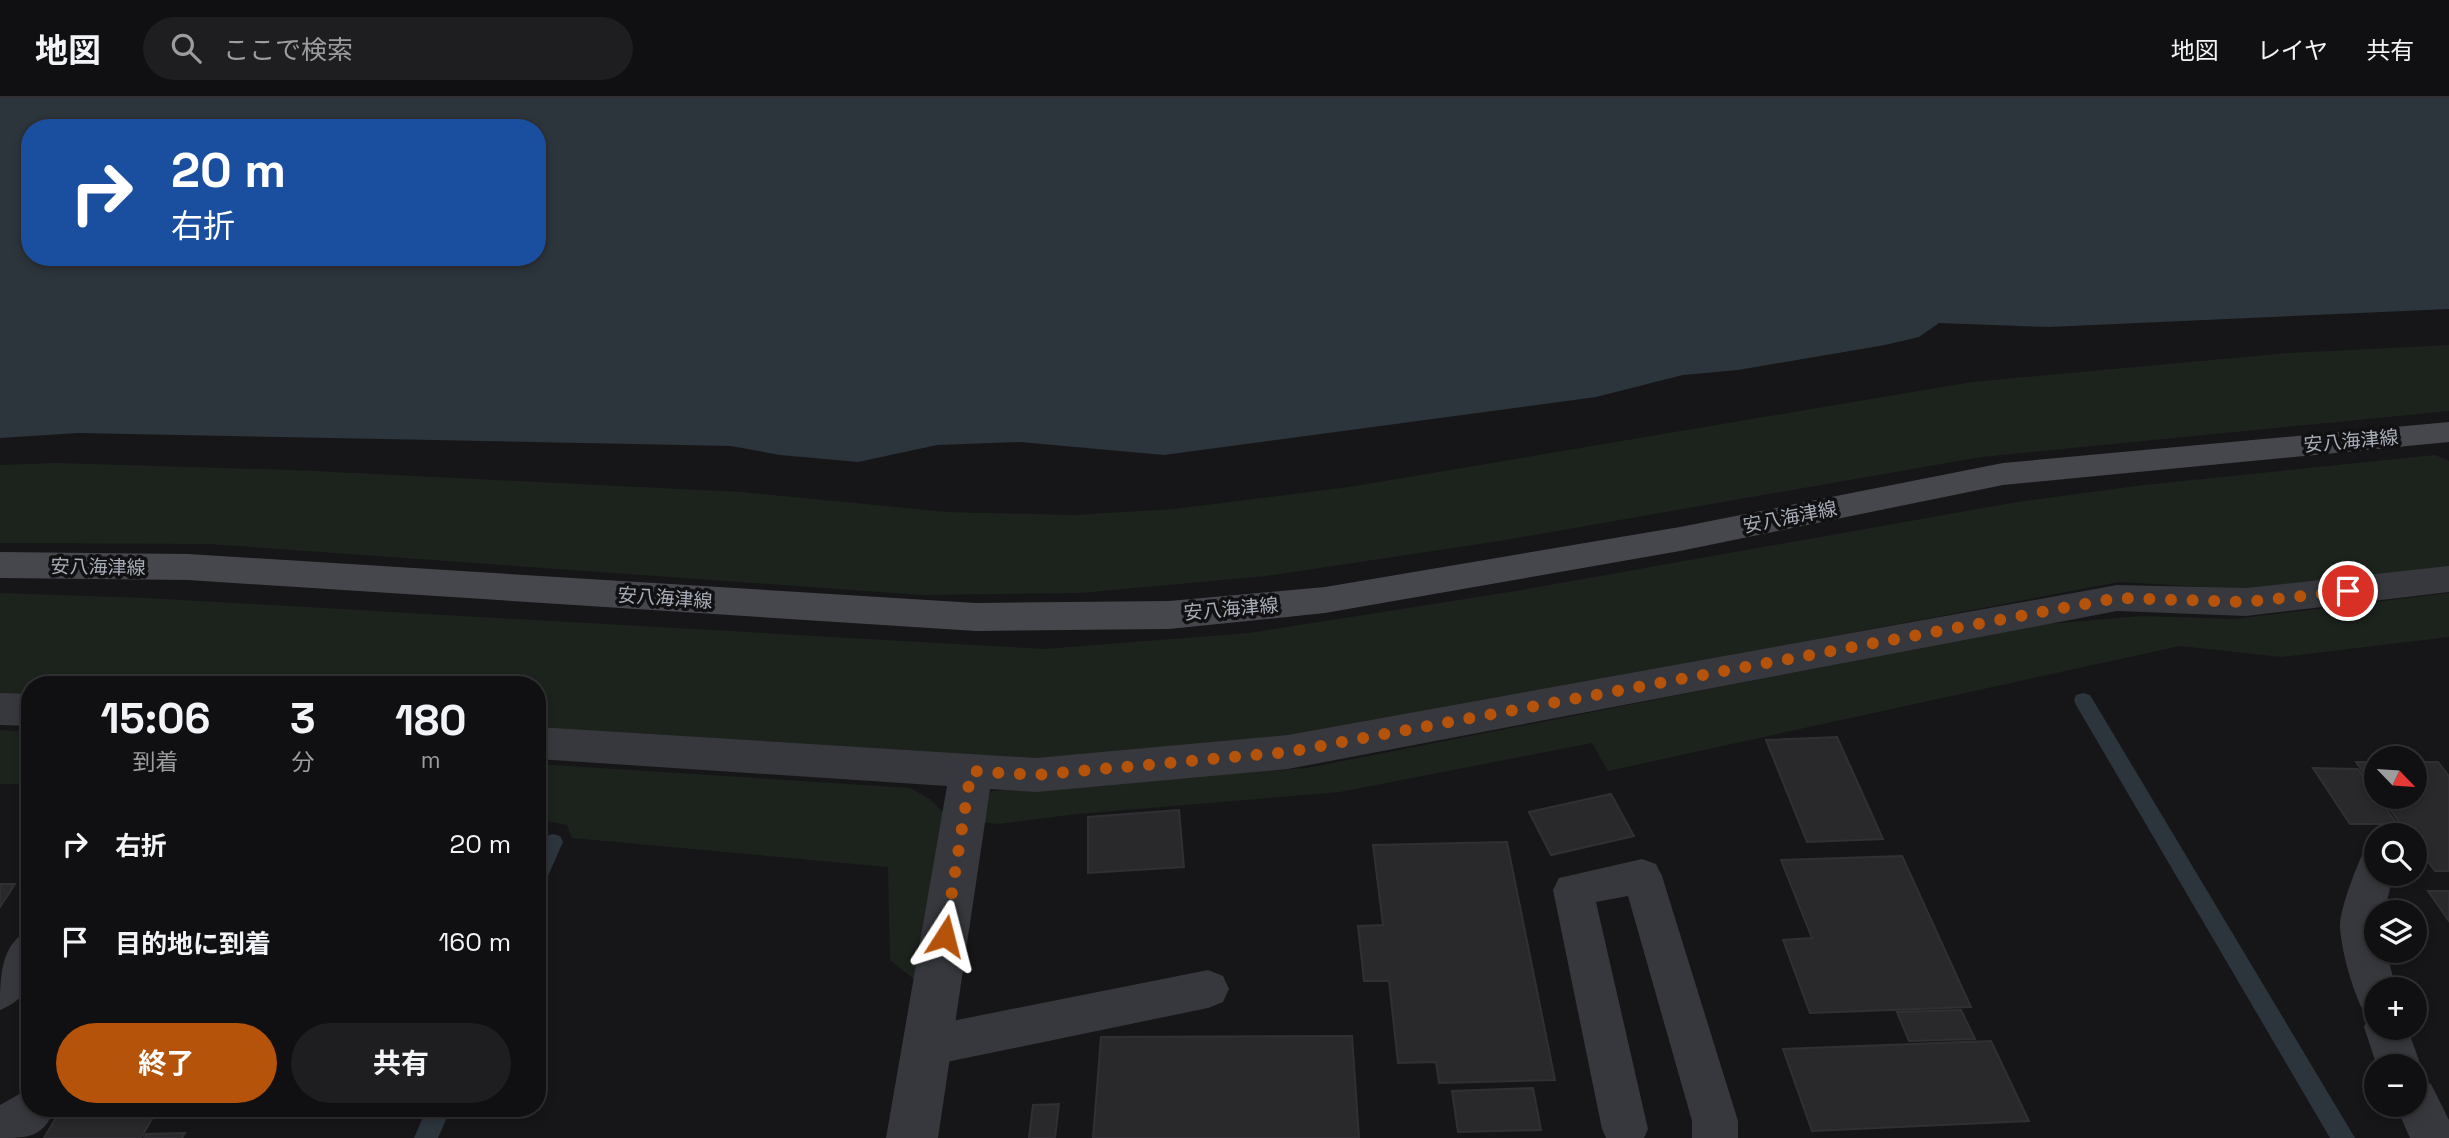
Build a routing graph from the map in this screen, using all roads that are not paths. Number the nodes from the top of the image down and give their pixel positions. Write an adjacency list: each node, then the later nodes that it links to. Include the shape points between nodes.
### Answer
1 (2449, 432): 2 (main road, 安八海津線, via 2003,474 1680,539 1325,600 1169,615 976,617 188,568)
2 (0, 565)
3 (2449, 579): 7 (street, via 2246,602 2117,598 1288,752 1036,775)
4 (0, 709): 5 (street)
5 (21, 710)
6 (546, 744): 7 (street)
7 (971, 771): 13 (street)
8 (2371, 886): 10 (lane, via 2360,926)
9 (21, 960): 12 (lane)
10 (2372, 977)
11 (1208, 989): 13 (lane)
12 (0, 991)
13 (927, 1046): 18 (street)
14 (21, 1117): 17 (lane)
15 (2424, 1117): 20 (lane)
16 (1625, 1129): 19 (lane, via 1573,890 1642,876 1715,1121)
17 (0, 1132)
18 (912, 1138)
19 (1715, 1138)
20 (2434, 1138)

